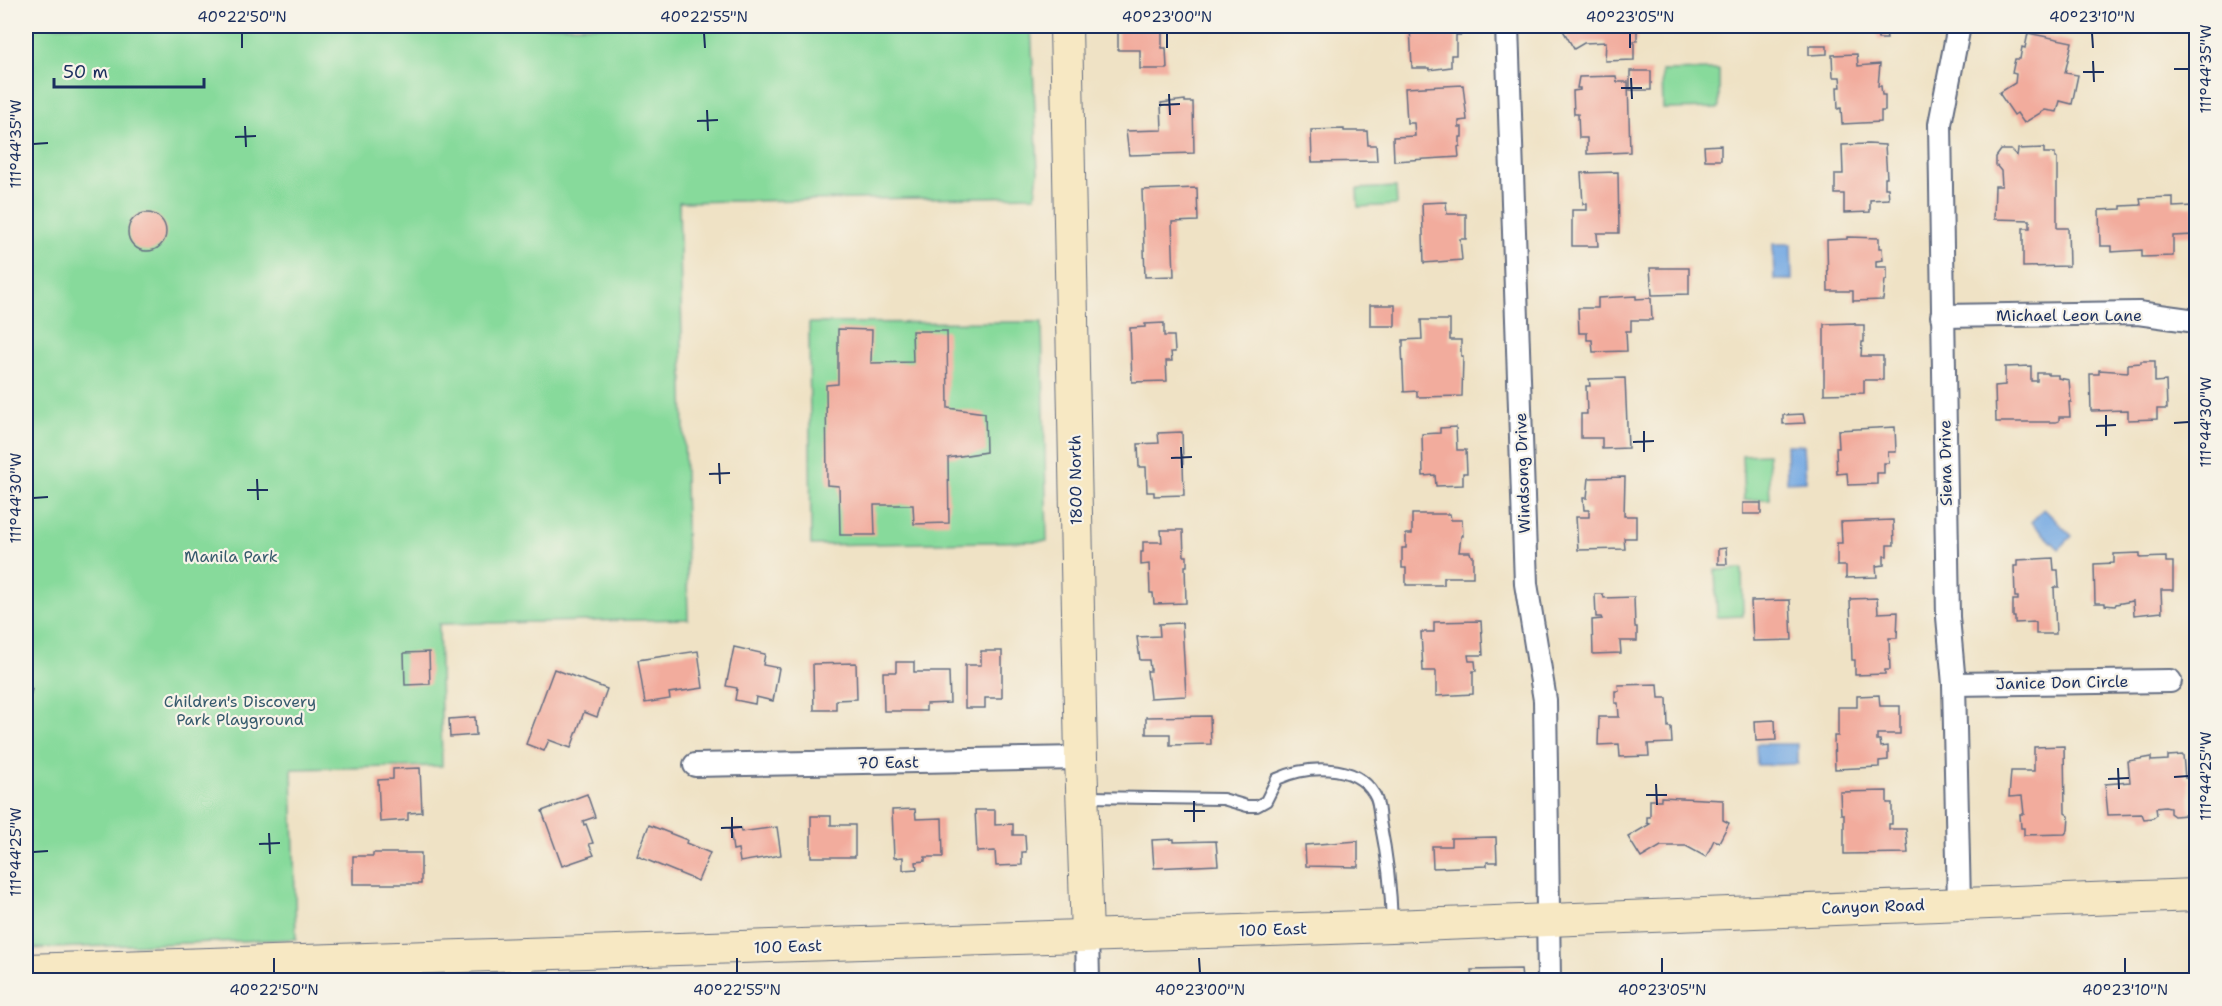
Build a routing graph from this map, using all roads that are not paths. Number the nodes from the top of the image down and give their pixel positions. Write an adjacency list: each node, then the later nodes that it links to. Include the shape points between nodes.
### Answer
1 (1066, 26): 8 (main road, 1800 North)
2 (1507, 26): 13 (street, Windsong Drive, via 1526,584 1545,700)
3 (1959, 26): 4 (street, Siena Drive, via 1940,124)
4 (1942, 316): 5 (street, Michael Leon Lane, via 2138,313); 7 (street, Siena Drive, via 1948,616)
5 (2196, 321)
6 (2170, 681): 7 (street, Janice Don Circle)
7 (1954, 684): 12 (street, Siena Drive)
8 (1081, 758): 9 (street, 70 East); 10 (main road, 1800 North)
9 (695, 765)
10 (1082, 797): 14 (lane, via 1223,799 1257,806 1266,801 1277,778 1324,769 1349,772 1375,795 1391,888); 15 (main road, 1800 North)
11 (2196, 895): 12 (main road, Canyon Road)
12 (1959, 903): 13 (main road, Canyon Road)
13 (1550, 919): 14 (main road, 100 East); 19 (street, Windsong Drive)
14 (1392, 926): 15 (main road, 100 East)
15 (1087, 935): 16 (main road, 100 East); 18 (street)
16 (521, 968): 17 (main road, 100 East)
17 (26, 970)
18 (1088, 981)
19 (1549, 981)

